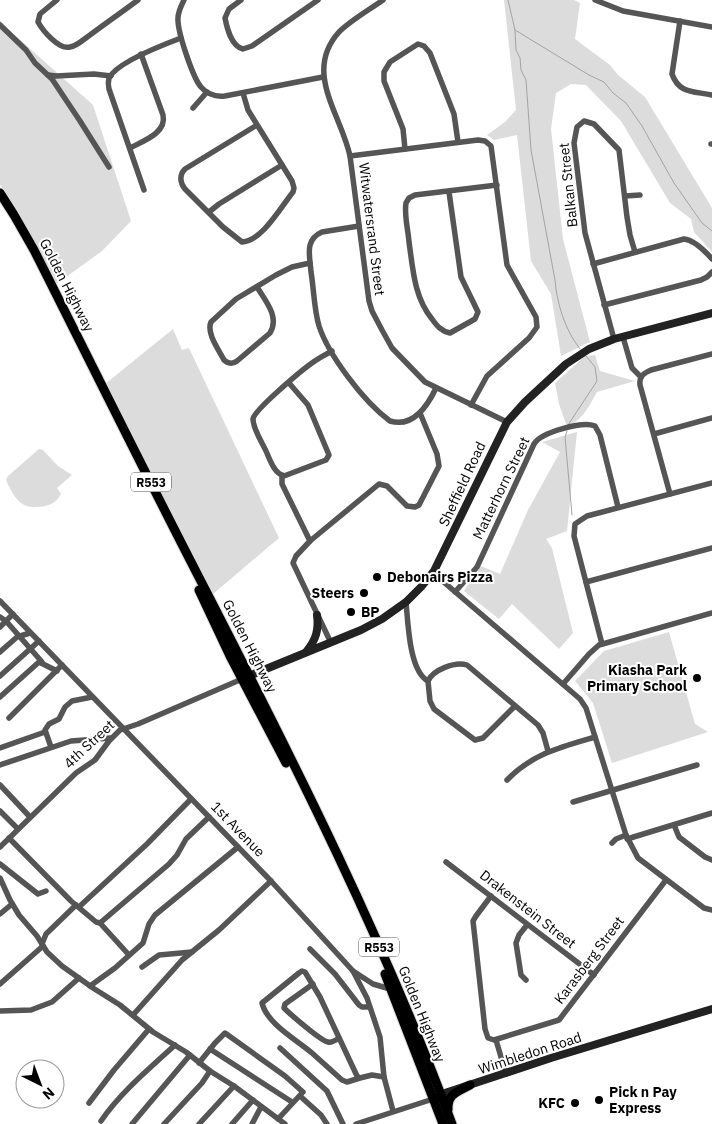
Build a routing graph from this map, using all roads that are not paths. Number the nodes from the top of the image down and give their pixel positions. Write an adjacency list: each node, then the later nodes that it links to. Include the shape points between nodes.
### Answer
1 (58, 0): 2 (street, via 40,14 38,22 47,35 68,48)
2 (138, 0)
3 (184, 0): 11 (street, via 178,13)
4 (241, 0): 5 (street, via 228,9 225,18 234,42 243,49)
5 (318, 0)
6 (383, 0): 15 (street, Witwatersrand Street, via 336,37 327,52)
7 (595, 0): 8 (street, via 623,10)
8 (680, 21): 10 (street); 18 (street, via 673,78 684,90)
9 (0, 25): 13 (street)
10 (712, 27)
11 (181, 38): 12 (street); 16 (street, via 200,87)
12 (141, 54): 14 (street); 22 (street, via 164,123 158,132)
13 (48, 75): 14 (street); 26 (street)
14 (110, 76): 22 (street, via 109,89)
15 (323, 77): 17 (street); 24 (street, Witwatersrand Street)
16 (206, 92): 17 (street, via 216,97); 19 (street)
17 (243, 93): 20 (street)
18 (712, 95)
19 (193, 108)
20 (257, 125): 25 (street); 34 (street, via 182,173 183,186)
21 (458, 142): 23 (street); 23 (street, via 454,114 430,53 418,44 387,66 383,77 403,129); 27 (street, via 478,140 490,144)
22 (130, 148): 28 (street)
23 (405, 149): 24 (street)
24 (350, 156): 35 (street, Witwatersrand Street)
25 (282, 165): 34 (street); 34 (street, via 293,184 293,192 251,240 239,242)
26 (109, 167)
27 (497, 185): 29 (street); 51 (street, via 507,265 536,317 537,327 486,376)
28 (144, 190)
29 (449, 192): 29 (street, via 415,195 405,206 418,296 434,323 450,333 475,319 478,310 461,277)
30 (0, 193): 85 (main road, Golden Highway / R553, via 34,250)
31 (640, 195): 32 (street)
32 (624, 196): 36 (street, Balkan Street); 39 (street, Balkan Street, via 619,150 594,124 581,122 574,143 585,233)
33 (0, 203): 85 (main road, Golden Highway / R553, via 37,268)
34 (209, 212)
35 (360, 226): 38 (street, via 317,234 309,246); 50 (street, Witwatersrand Street, via 372,311 392,348 425,382)
36 (635, 252): 37 (street, via 688,239); 39 (street)
37 (712, 259)
38 (310, 263): 41 (street, via 287,269); 46 (street, via 318,323)
39 (593, 264): 42 (street, Balkan Street)
40 (712, 272): 42 (street, via 701,280)
41 (257, 287): 41 (street, via 236,299 210,324 211,334 228,363 235,363 273,327 271,311)
42 (604, 305): 45 (street, Balkan Street)
43 (712, 313): 44 (street, Sheffield Road)
44 (623, 337): 45 (street, Sheffield Road); 48 (street, via 632,368)
45 (614, 339): 54 (street, Sheffield Road, via 589,349 566,364)
46 (332, 351): 49 (street); 52 (street, via 348,379 388,419 398,422)
47 (712, 354): 48 (street, via 651,370)
48 (641, 377): 55 (street, via 640,385)
49 (289, 383): 56 (street, via 253,418 271,462); 56 (street, via 308,405 329,454 326,460)
50 (436, 388): 51 (street, Witwatersrand Street); 52 (street)
51 (471, 405): 54 (street, Witwatersrand Street)
52 (420, 413): 60 (street, via 439,466 419,505 407,506 387,486 378,484)
53 (712, 418): 55 (street)
54 (507, 422): 62 (street, Sheffield Road)
55 (654, 434): 58 (street)
56 (282, 475): 60 (street, via 282,484)
57 (712, 484): 58 (street)
58 (670, 494): 59 (street)
59 (618, 507): 63 (street, via 583,518 575,524 574,536); 64 (street, Matterhorn Street, via 595,426 586,424 541,436 534,444 474,571)
60 (310, 541): 69 (street, via 298,553 293,564)
61 (712, 548): 63 (street)
62 (432, 572): 64 (street); 66 (street, Sheffield Road)
63 (586, 582): 77 (street)
64 (456, 592): 87 (street)
65 (0, 601): 68 (street, 1st Avenue)
66 (406, 602): 76 (street, Sheffield Road, via 382,619); 86 (street, via 415,666)
67 (712, 613): 77 (street)
68 (13, 614): 71 (street); 73 (street, 1st Avenue)
69 (317, 615): 76 (street); 80 (street, via 316,638)
70 (0, 617): 71 (street)
71 (6, 621): 72 (street); 74 (street)
72 (0, 627)
73 (30, 633): 74 (street); 75 (street, 1st Avenue)
74 (20, 637): 78 (street); 79 (street)
75 (39, 641): 78 (street); 82 (street, 1st Avenue)
76 (332, 643): 80 (street, Sheffield Road)
77 (602, 644): 87 (street)
78 (30, 648): 81 (street); 84 (street)
79 (0, 652)
80 (304, 653): 85 (street, Sheffield Road)
81 (42, 662): 83 (street); 88 (street)
82 (62, 665): 83 (street); 89 (street, 1st Avenue)
83 (57, 670): 91 (street)
84 (0, 676)
85 (246, 677): 92 (street, 4th Street); 143 (main road, Golden Highway / R553, via 337,864); 163 (main road, Golden Highway / R553, via 368,921)
86 (428, 681): 90 (street, via 433,674 463,664); 90 (street, via 434,709 475,740 484,738)
87 (563, 684): 94 (street, via 586,708)
88 (0, 697)
89 (92, 697): 92 (street, 1st Avenue); 93 (street, via 72,700)
90 (515, 706): 98 (street, via 540,728)
91 (9, 718)
92 (124, 728): 95 (street, 4th Street); 104 (street, 1st Avenue)
93 (45, 732): 96 (street); 97 (street)
94 (594, 737): 98 (street); 103 (street)
95 (111, 738): 96 (street, via 71,740); 108 (street, 4th Street, via 95,760)
96 (52, 747): 99 (street)
97 (0, 748)
98 (548, 751): 101 (street, via 519,767)
99 (0, 765)
100 (697, 765): 103 (street)
101 (507, 780)
102 (0, 785): 108 (street)
103 (612, 791): 105 (street); 112 (street)
104 (191, 799): 109 (street, 1st Avenue); 126 (street)
105 (573, 802)
106 (0, 812): 111 (street)
107 (712, 813): 110 (street)
108 (30, 817): 111 (street, 4th Street)
109 (209, 817): 116 (street, 1st Avenue); 129 (street, via 186,839 174,859)
110 (674, 825): 112 (street); 117 (street, via 679,837)
111 (18, 829): 113 (street, 4th Street)
112 (627, 837): 114 (street); 120 (street, via 638,858)
113 (9, 838): 115 (street, 4th Street); 126 (street)
114 (612, 843)
115 (0, 847)
116 (238, 847): 121 (street, 1st Avenue); 134 (street, via 155,914 145,940)
117 (712, 860)
118 (446, 862): 124 (street, Drakenstein Street)
119 (0, 864): 123 (street, via 38,894)
120 (666, 880): 127 (street, via 704,908); 137 (street, Karasberg Street)
121 (271, 881): 133 (street); 136 (street, 1st Avenue)
122 (1, 883): 125 (street)
123 (46, 891)
124 (491, 896): 130 (street, Drakenstein Street); 150 (street, via 473,921 486,1035 490,1040)
125 (12, 904): 128 (street); 131 (street)
126 (78, 906): 129 (street); 131 (street, via 46,934)
127 (712, 910)
128 (0, 914)
129 (100, 923): 134 (street)
130 (527, 925): 137 (street, Drakenstein Street); 140 (street, via 516,943 521,975)
131 (43, 945): 138 (street, via 62,966); 139 (street)
132 (310, 949): 144 (street, via 359,1005)
133 (192, 952): 135 (street, via 156,956); 147 (street)
134 (129, 955): 142 (street)
135 (142, 967)
136 (353, 971): 143 (street, via 373,984); 144 (street, 1st Avenue)
137 (594, 975): 150 (street, Karasberg Street, via 559,1020)
138 (79, 978): 142 (street); 146 (street, via 52,1002 31,1010)
139 (2, 980)
140 (526, 980)
141 (313, 984): 149 (street); 149 (street, via 283,1007 327,1042); 159 (street, via 302,970 262,1005 281,1030 342,1080 347,1082)
142 (90, 986): 147 (street)
143 (390, 988): 163 (main road, Golden Highway / R553)
144 (369, 1007): 158 (street, 1st Avenue, via 380,1037)
145 (712, 1009): 157 (street, Wimbledon Road)
146 (0, 1011)
147 (133, 1014): 148 (street)
148 (148, 1029): 151 (street); 166 (street)
149 (339, 1038): 159 (street)
150 (496, 1040): 157 (street)
151 (175, 1045): 154 (street); 171 (street, via 132,1085)
152 (280, 1048): 179 (street, via 327,1091)
153 (210, 1049): 155 (street); 162 (street, via 225,1033 302,1090); 165 (street)
154 (190, 1055): 155 (street); 172 (street)
155 (199, 1063): 156 (street)
156 (210, 1071): 161 (street); 173 (street)
157 (506, 1074): 160 (street, Wimbledon Road)
158 (384, 1077): 159 (street); 168 (street, 1st Avenue)
159 (360, 1078)
160 (470, 1085): 163 (street, Wimbledon Road); 170 (main road, via 452,1095 448,1102)
161 (234, 1086): 164 (street); 174 (street)
162 (300, 1096): 165 (street); 178 (street)
163 (437, 1097): 168 (street, Wimbledon Road); 170 (main road, Golden Highway / R553); 181 (main road, Golden Highway / R553)
164 (253, 1100): 167 (street); 175 (street)
165 (292, 1102): 169 (street)
166 (89, 1103)
167 (261, 1107): 169 (street); 176 (street)
168 (393, 1111): 180 (street, Wimbledon Road)
169 (278, 1119): 177 (street)
170 (450, 1120)
171 (101, 1121)
172 (132, 1124)
173 (164, 1124)
174 (199, 1124)
175 (232, 1124)
176 (252, 1124)
177 (285, 1124)
178 (327, 1124)
179 (343, 1124)
180 (356, 1124)
181 (443, 1124)

